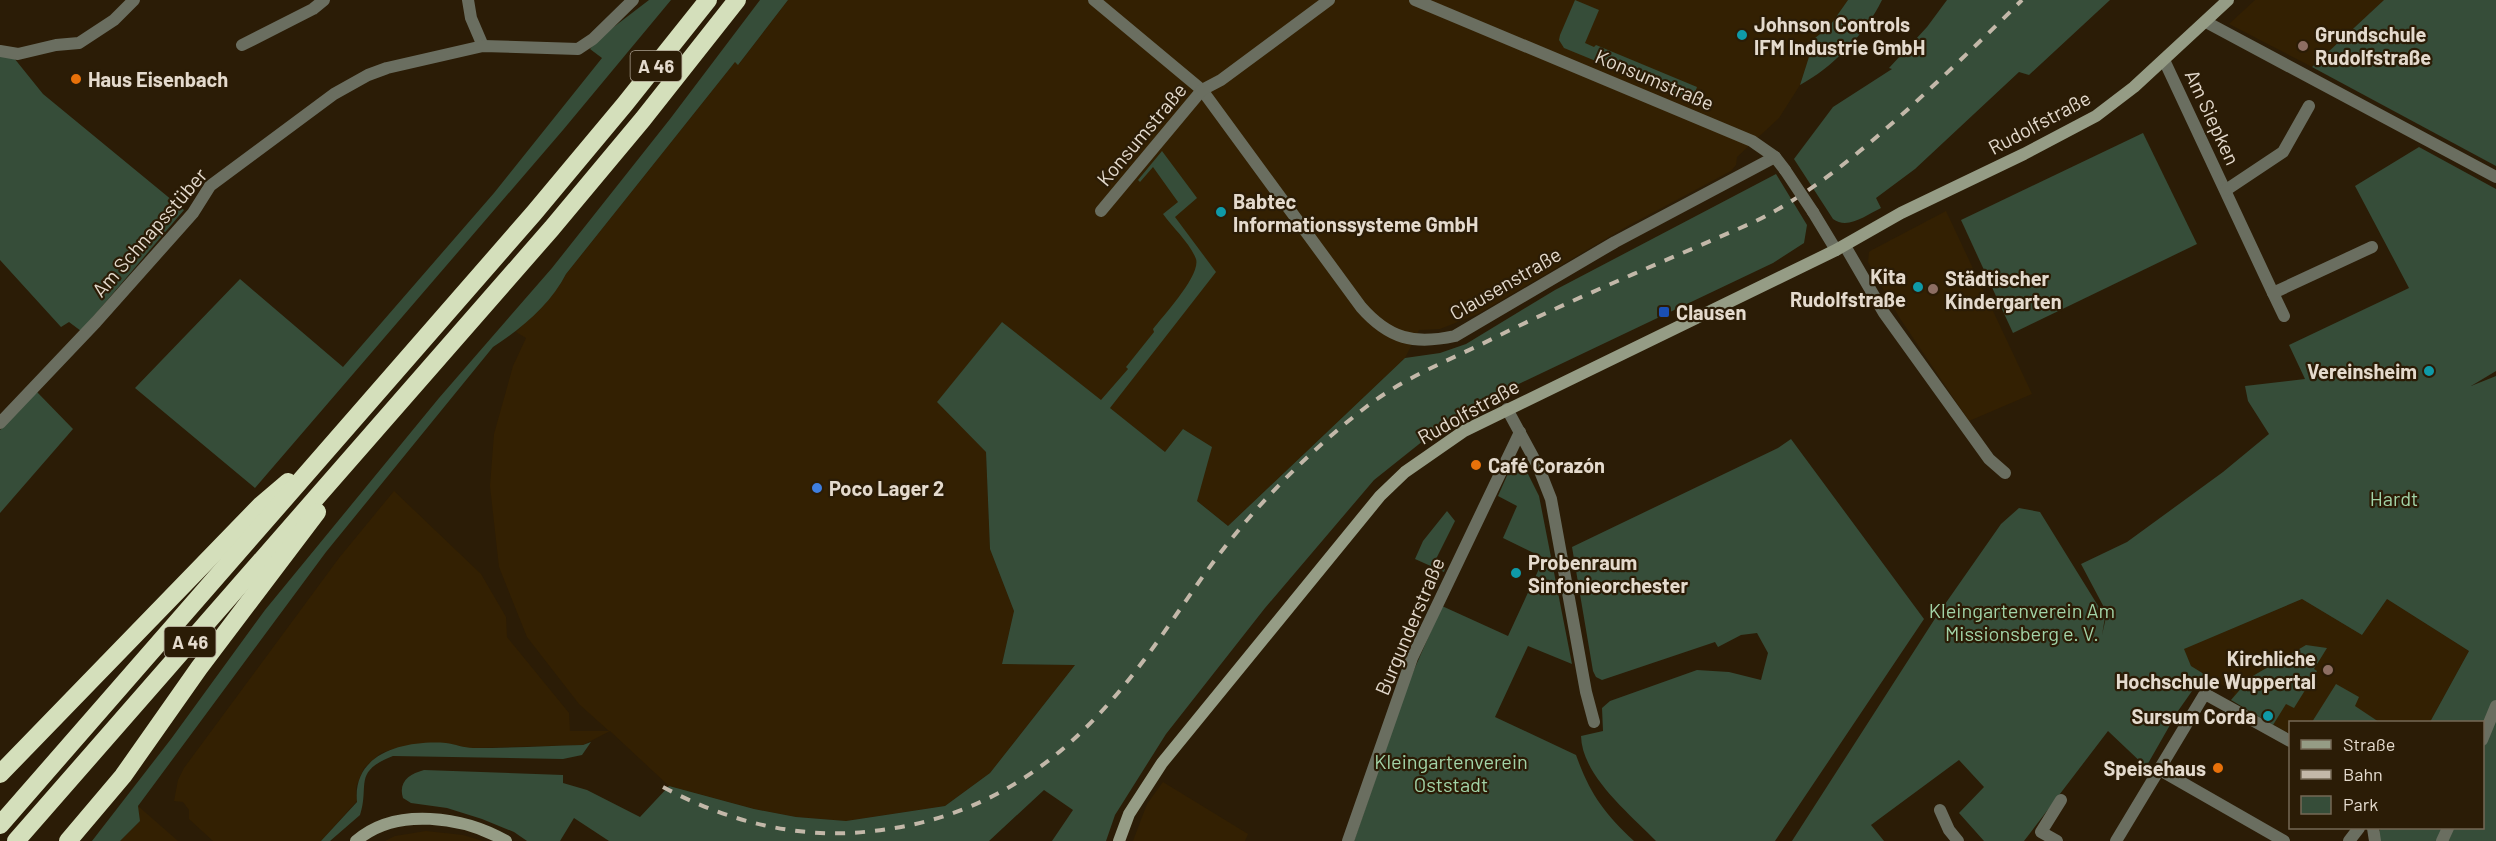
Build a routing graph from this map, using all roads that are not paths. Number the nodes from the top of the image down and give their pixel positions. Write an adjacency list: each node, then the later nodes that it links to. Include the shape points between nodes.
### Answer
1 (134, 0): 14 (street, via 114,20 79,43 18,54)
2 (324, 0): 12 (street)
3 (468, 0): 13 (street)
4 (633, 0): 13 (street, Am Schnapsstüber, via 579,49)
5 (708, 0): 28 (highway, A 46, via 534,213)
6 (737, 0): 30 (highway, A 46, via 552,228)
7 (1094, 0): 16 (street, Clausenstraße)
8 (1329, 0): 16 (street, Konsumstraße)
9 (1415, 0): 18 (street, Konsumstraße, via 1739,135)
10 (2228, 0): 11 (street, Rudolfstraße)
11 (2206, 22): 15 (street, Rudolfstraße); 19 (street)
12 (242, 45)
13 (483, 46): 27 (street, Am Schnapsstüber, via 368,75 210,186 193,213)
14 (0, 51)
15 (2164, 60): 20 (street, Am Siepken); 23 (street, Rudolfstraße, via 2096,116 1901,213)
16 (1202, 90): 18 (street, Clausenstraße, via 1361,307 1385,329 1413,340 1455,336 1615,242); 21 (street, Konsumstraße)
17 (2309, 106): 20 (street, Am Siepken, via 2283,152)
18 (1775, 157): 23 (street, Konsumstraße, bridge)
19 (2496, 177)
20 (2226, 190): 24 (street, Am Siepken)
21 (1101, 211)
22 (2372, 247): 24 (street)
23 (1841, 248): 26 (street, Rudolfstraße); 31 (street, via 1921,366 1989,459)
24 (2273, 293): 25 (street, Am Siepken)
25 (2284, 316)
26 (1507, 409): 29 (street); 46 (street, Rudolfstraße, via 1436,449 1380,496 1162,763 1130,814)
27 (0, 423)
28 (345, 430): 37 (highway, via 261,505); 40 (highway, A 46)
29 (1520, 432): 33 (street, via 1551,499); 47 (street, Burgunderstraße, via 1412,658)
30 (364, 444): 42 (highway, A 46); 43 (highway, via 297,542 199,668 123,776)
31 (2005, 473)
32 (2496, 706): 34 (street)
33 (1594, 722)
34 (2484, 735)
35 (2289, 740): 36 (street, via 2204,695)
36 (2160, 770): 50 (street); 51 (street)
37 (0, 774)
38 (2061, 800): 49 (street, via 2042,832)
39 (1940, 810): 48 (street)
40 (0, 825)
41 (2358, 829): 52 (street)
42 (16, 841)
43 (68, 841)
44 (356, 841): 45 (street, via 386,824 427,819 462,823)
45 (506, 841)
46 (1119, 841)
47 (1348, 841)
48 (1958, 841)
49 (2057, 841)
50 (2116, 841)
51 (2284, 841)
52 (2349, 841)

